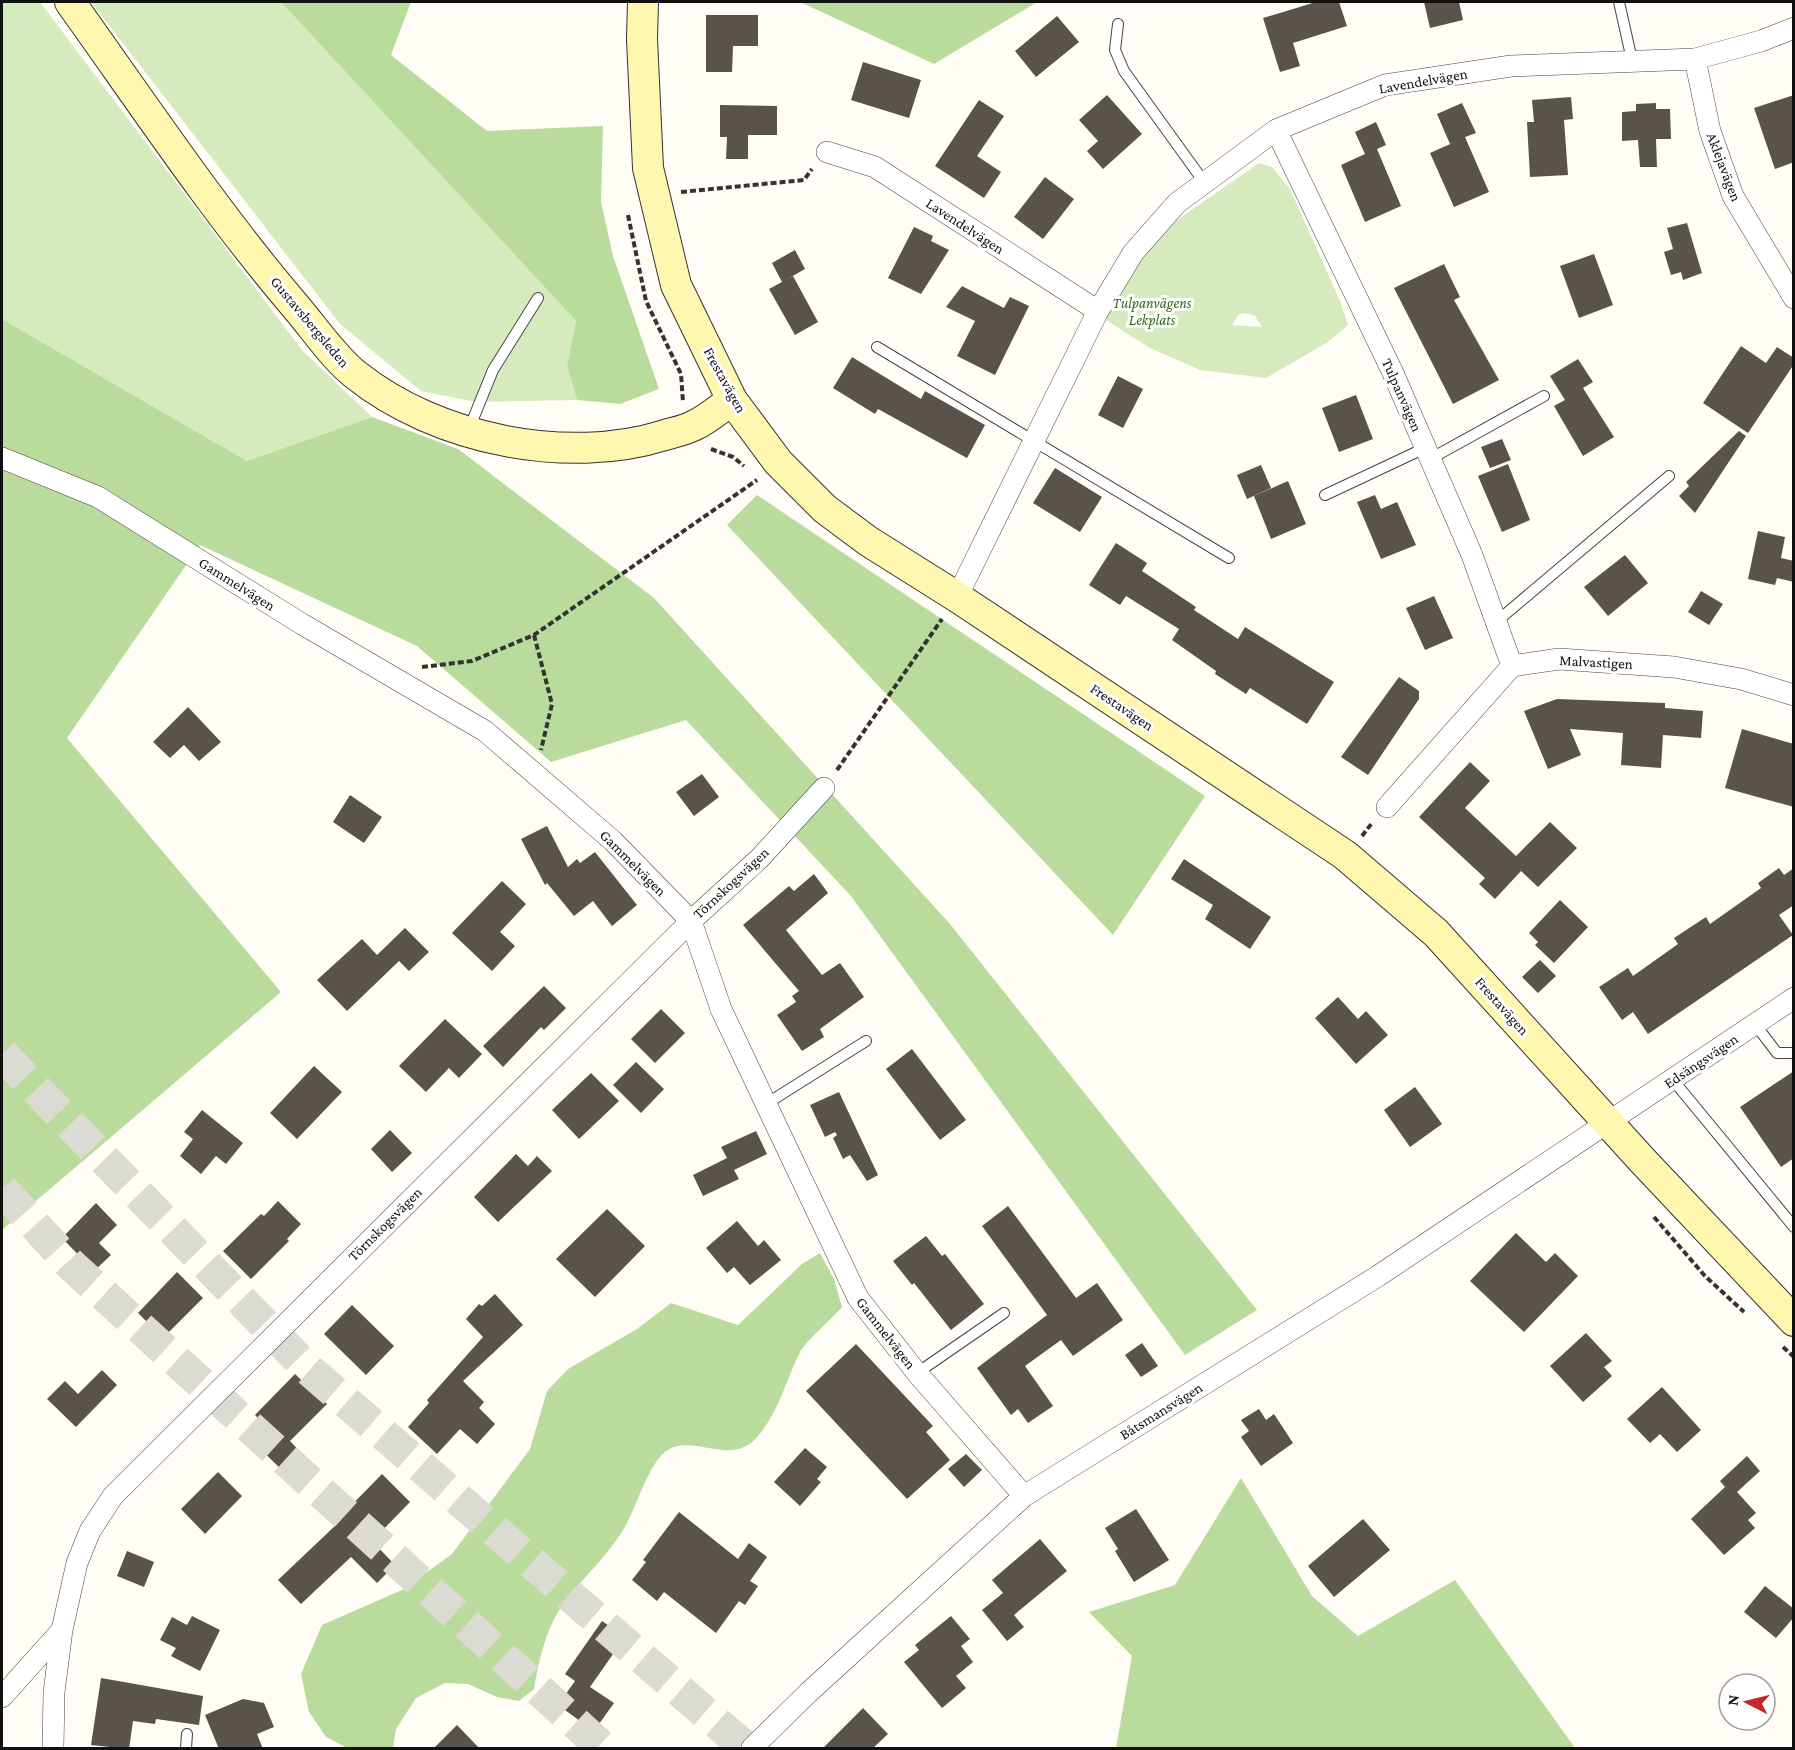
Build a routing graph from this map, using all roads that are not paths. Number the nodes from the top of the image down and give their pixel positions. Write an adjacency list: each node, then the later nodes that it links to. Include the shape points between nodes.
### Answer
1 (70, 2): 17 (street, Gustavsbergsleden, via 213,201 280,288 354,374 409,410)
2 (643, 2): 16 (street, Frestavägen, via 648,168 676,285)
3 (1619, 2): 7 (lane)
4 (1118, 24): 10 (lane, via 1115,50 1124,71)
5 (1794, 28): 6 (street, Lavendelvägen)
6 (1695, 59): 7 (street, Lavendelvägen); 12 (street, Aklejavägen, via 1710,130 1733,196)
7 (1632, 60): 8 (street, Lavendelvägen, via 1511,66 1385,85)
8 (1276, 130): 10 (street, Lavendelvägen); 19 (street, Tulpanvägen)
9 (827, 152): 13 (street, Lavendelvägen, via 876,167)
10 (1204, 182): 13 (street, Lavendelvägen, via 1176,204 1133,253)
11 (538, 298): 17 (lane, via 493,370)
12 (1794, 298)
13 (1098, 311): 18 (street, Lavendelvägen)
14 (877, 347): 18 (lane)
15 (1544, 396): 19 (lane)
16 (732, 400): 17 (street, Gustavsbergsleden, via 695,426 640,443 586,447 527,444); 24 (street, Frestavägen, via 778,462 825,509)
17 (467, 432)
18 (1036, 441): 23 (lane); 24 (street, Lavendelvägen)
19 (1428, 454): 22 (lane); 25 (street, Tulpanvägen)
20 (2, 458): 30 (street, Gammelvägen, via 98,497 485,731 612,841)
21 (1669, 476): 25 (lane)
22 (1325, 495)
23 (1229, 558)
24 (957, 597): 37 (street, Frestavägen, via 1345,855 1436,933)
25 (1496, 622): 26 (street, Tulpanvägen)
26 (1512, 666): 27 (street, Malvastigen, via 1559,659 1674,667 1741,679); 29 (street)
27 (1794, 695)
28 (824, 788): 30 (street, Törnskogsvägen, via 759,859)
29 (1387, 807)
30 (691, 921): 36 (street, Gammelvägen, via 721,1009); 43 (street, Törnskogsvägen, via 113,1496 90,1531 77,1563)
31 (1794, 998): 32 (street, Edsängsvägen)
32 (1755, 1024): 34 (lane, via 1778,1053); 35 (street, Edsängsvägen)
33 (866, 1041): 36 (lane)
34 (1794, 1053)
35 (1673, 1080): 37 (street, Edsängsvägen); 38 (lane)
36 (766, 1104): 41 (street, Gammelvägen, via 858,1298)
37 (1607, 1121): 40 (street, Frestavägen); 42 (street, Båtsmansvägen, via 1586,1139 1378,1276)
38 (1794, 1227)
39 (1004, 1313): 41 (lane)
40 (1794, 1321)
41 (917, 1373): 42 (street, Gammelvägen)
42 (1024, 1496): 48 (street, Båtsmansvägen)
43 (62, 1630): 44 (street, Törnskogsvägen); 46 (street, via 54,1692)
44 (2, 1697)
45 (187, 1734): 47 (lane)
46 (53, 1749)
47 (186, 1749)
48 (752, 1749)

